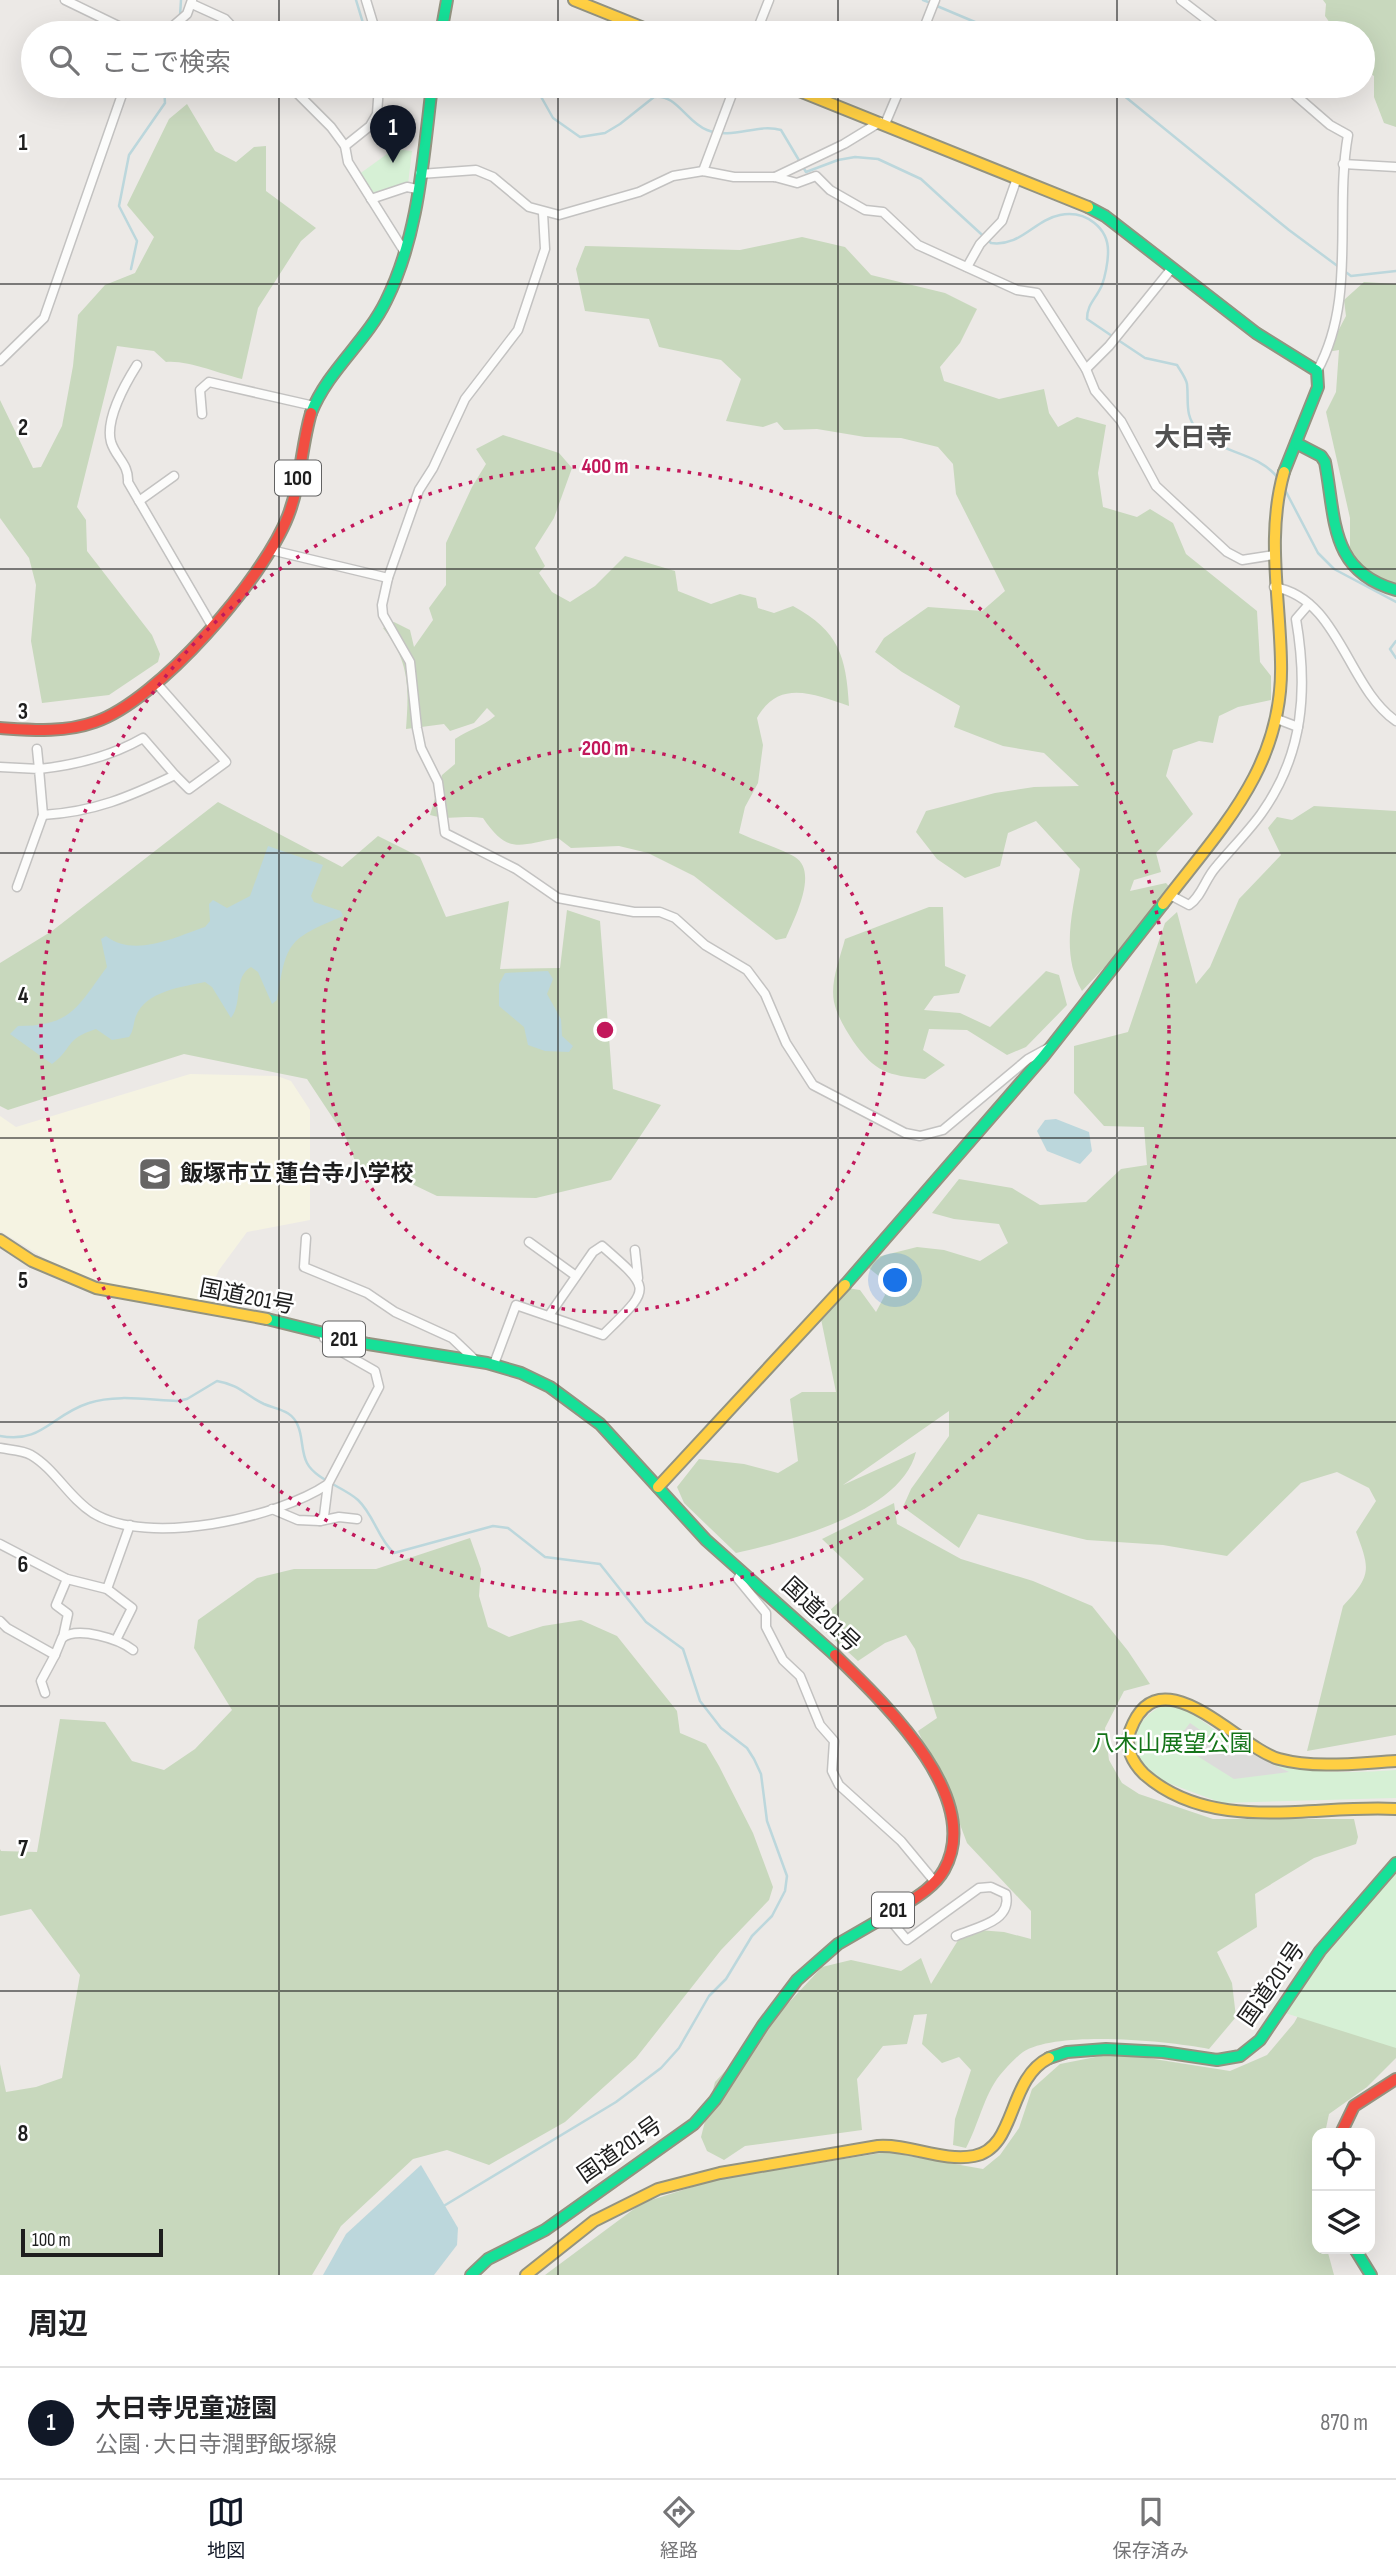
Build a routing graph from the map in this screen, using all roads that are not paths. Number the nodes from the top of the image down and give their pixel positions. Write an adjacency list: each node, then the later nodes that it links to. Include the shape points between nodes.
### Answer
1 (65, 0): 9 (street)
2 (366, 0): 12 (street)
3 (447, 0): 13 (main road)
4 (574, 0): 14 (main road)
5 (769, 0): 15 (street)
6 (935, 0): 16 (street)
7 (1181, 0): 17 (street)
8 (192, 2): 10 (street); 11 (street)
9 (108, 21)
10 (178, 21)
11 (227, 21)
12 (372, 21)
13 (443, 21)
14 (626, 21)
15 (761, 21)
16 (927, 21)
17 (1208, 21)
18 (121, 98): 40 (street, via 44,318)
19 (301, 98): 27 (street)
20 (378, 98): 27 (street, via 370,126)
21 (430, 98): 31 (main road, 100)
22 (730, 98): 30 (street)
23 (818, 98): 26 (main road)
24 (895, 98): 26 (street)
25 (1299, 98): 28 (street, via 1348,135)
26 (882, 123): 32 (street); 33 (main road)
27 (345, 146): 35 (street, via 348,162)
28 (1343, 164): 29 (street); 43 (street, via 1342,284 1334,332)
29 (1396, 167)
30 (703, 171): 32 (street); 36 (street, via 673,176 580,210)
31 (420, 174): 34 (main road, 100); 36 (street, via 476,170)
32 (775, 177): 38 (street, via 797,183 816,176 830,190 865,210 883,212 918,245)
33 (1017, 178): 38 (street, via 1002,221 980,244); 39 (main road, via 1105,216)
34 (417, 188): 35 (street); 37 (main road, 100)
35 (370, 199): 37 (street)
36 (543, 213): 51 (street, via 545,249 518,330 465,399 419,490)
37 (404, 251): 44 (main road, 100, via 374,324 323,387)
38 (967, 268): 42 (street, via 1017,290 1037,293)
39 (1172, 268): 42 (street); 43 (main road, via 1256,333)
40 (0, 361)
41 (137, 365): 48 (street, via 121,393 111,442 129,471 128,482)
42 (1086, 369): 50 (street, via 1095,391 1121,421 1156,486 1227,552 1242,560)
43 (1317, 370): 46 (main road, via 1318,387)
44 (314, 406): 45 (street, via 209,382 200,390); 49 (main road, 100, via 288,517)
45 (202, 414)
46 (1296, 443): 50 (main road, via 1278,495); 53 (main road, via 1325,462 1343,550 1352,567 1363,577)
47 (174, 476): 48 (street)
48 (139, 501): 55 (street)
49 (271, 550): 51 (street); 55 (main road, 100, via 248,585)
50 (1274, 555): 52 (main road)
51 (388, 578): 68 (street, via 383,615 410,662 417,728 421,748 438,782 444,834 516,869 558,898 675,918 705,944 747,970 765,994 786,1043 813,1085 905,1133 920,1136 943,1130 1028,1059)
52 (1274, 587): 54 (street, via 1293,590); 57 (main road, via 1281,666)
53 (1396, 590)
54 (1309, 604): 58 (street, via 1376,702); 59 (street, via 1296,619 1304,685)
55 (212, 625): 56 (main road, 100)
56 (158, 685): 60 (main road, 100, via 131,706 92,724 56,732); 64 (street, via 226,762 189,789)
57 (1277, 719): 59 (street); 67 (main road, via 1270,746 1244,796)
58 (1396, 720)
59 (1298, 727): 67 (street, via 1288,763 1262,812 1213,870 1198,899 1189,905)
60 (0, 728)
61 (37, 749): 63 (street)
62 (0, 767): 63 (street)
63 (39, 769): 64 (street, via 103,757 143,738); 65 (street)
64 (175, 775): 65 (street, via 111,803)
65 (43, 815): 66 (street)
66 (17, 887)
67 (1170, 895): 68 (main road)
68 (1054, 1045): 81 (main road, via 819,1314)
69 (306, 1238): 77 (street, via 304,1267 367,1293 395,1312 452,1338)
70 (0, 1240): 76 (main road, 国道201号 / 201, via 47,1270 98,1291 264,1319)
71 (528, 1242): 73 (street)
72 (635, 1250): 74 (street)
73 (576, 1276): 74 (street, via 602,1246); 75 (street)
74 (638, 1281): 75 (street, via 639,1298 603,1335)
75 (550, 1314): 78 (street, via 516,1305)
76 (319, 1334): 77 (main road, 国道201号 / 201); 80 (street, via 375,1371 379,1387)
77 (475, 1360): 78 (main road, 国道201号 / 201)
78 (494, 1364): 81 (main road, 国道201号 / 201, via 545,1384 586,1410)
79 (0, 1448): 85 (street, via 29,1453 93,1513)
80 (328, 1484): 82 (street); 84 (street)
81 (659, 1488): 87 (main road, 国道201号 / 201, via 711,1545)
82 (272, 1508): 84 (street, via 298,1520); 85 (street, via 194,1528)
83 (357, 1519): 84 (street)
84 (320, 1521)
85 (130, 1525): 89 (street)
86 (0, 1544): 88 (street)
87 (742, 1571): 101 (street, via 738,1579 766,1613 766,1627 783,1660 800,1676 820,1725 834,1741 832,1771 839,1785 901,1841); 101 (main road, 国道201号 / 201, via 874,1693 916,1744 955,1817 952,1852)
88 (67, 1579): 89 (street); 93 (street, via 56,1605 68,1614)
89 (107, 1589): 94 (street, via 132,1608)
90 (0, 1621): 91 (street)
91 (7, 1628): 92 (street); 96 (street)
92 (1, 1637)
93 (62, 1638): 94 (street, via 73,1633); 96 (street)
94 (117, 1638): 95 (street)
95 (133, 1650)
96 (55, 1655): 97 (street, via 41,1681)
97 (45, 1693)
98 (1396, 1760): 99 (main road, via 1300,1761 1259,1753 1202,1711 1172,1698 1151,1703 1128,1736 1134,1766 1144,1775 1170,1792 1211,1805 1242,1812)
99 (1396, 1809)
100 (1396, 1863): 108 (main road, 国道201号, via 1310,1963 1256,2045 1242,2056 1214,2060 1134,2051 1052,2055 1021,2081 998,2142 982,2154 896,2145 865,2147 700,2177 647,2193 590,2223)
101 (936, 1882): 102 (main road, 国道201号 / 201)
102 (886, 1914): 103 (street, via 907,1940 979,1888 991,1886 1006,1894 998,1920); 107 (main road, 国道201号 / 201, via 832,1947 798,1977 707,2112 692,2126 526,2241 480,2263)
103 (956, 1936)
104 (1396, 2079): 105 (main road, via 1364,2095 1350,2109)
105 (1343, 2128)
106 (1358, 2254): 109 (main road)
107 (471, 2275)
108 (526, 2275)
109 (1371, 2275)

